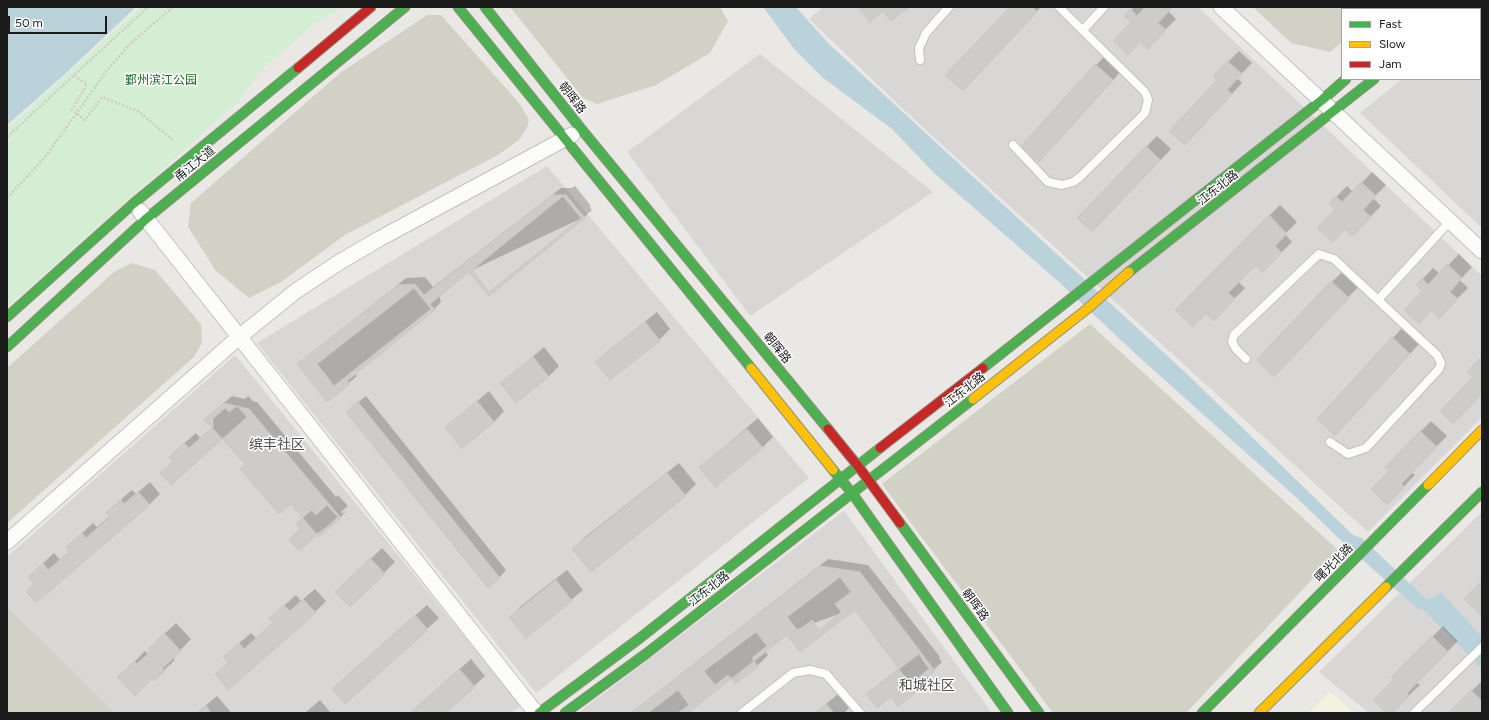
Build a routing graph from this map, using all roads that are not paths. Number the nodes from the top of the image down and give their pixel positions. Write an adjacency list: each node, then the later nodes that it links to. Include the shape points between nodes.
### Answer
1 (371, 7): 18 (main road, 甬江大道)
2 (405, 7): 19 (main road, 甬江大道)
3 (458, 7): 16 (main road)
4 (485, 7): 15 (main road, 朝晖路)
5 (949, 7): 10 (lane, via 926,33 919,48)
6 (1059, 7): 9 (lane)
7 (1104, 7): 9 (lane)
8 (1221, 7): 13 (street)
9 (1083, 30): 17 (lane, via 1145,92 1148,100 1145,114 1080,177 1062,185 1048,182)
10 (920, 60)
11 (1345, 80): 13 (main road, 江东北路)
12 (1373, 80): 14 (main road, 江东北路)
13 (1322, 100): 14 (street); 29 (main road, 江东北路)
14 (1333, 114): 20 (street); 31 (main road, 江东北路)
15 (582, 130): 16 (street); 29 (main road, 朝晖路)
16 (565, 139): 24 (street, via 338,263 296,291); 30 (main road)
17 (1013, 146)
18 (134, 202): 19 (street); 23 (main road, 甬江大道)
19 (146, 219): 24 (street); 25 (main road, 甬江大道)
20 (1450, 221): 21 (street); 22 (lane)
21 (1482, 251)
22 (1378, 300): 26 (lane, via 1334,259 1319,254 1234,335 1232,342); 28 (lane, via 1437,355 1441,363 1439,369 1366,448 1348,454)
23 (7, 317)
24 (239, 337): 34 (street); 37 (street)
25 (7, 347)
26 (1246, 360)
27 (1482, 430): 45 (main road, 曙光北路)
28 (1330, 442)
29 (858, 466): 30 (main road, 江东北路); 31 (main road, 朝晖路)
30 (841, 479): 33 (main road); 38 (main road, 江东北路, via 640,638)
31 (869, 480): 33 (main road, 江东北路); 44 (main road, 朝晖路)
32 (1482, 492): 46 (main road)
33 (852, 493): 36 (main road, 江东北路); 43 (main road)
34 (7, 542)
35 (1482, 647): 47 (lane)
36 (578, 704): 39 (main road, 江东北路); 40 (lane)
37 (536, 713)
38 (539, 713)
39 (565, 713)
40 (585, 713)
41 (742, 713): 42 (lane, via 793,674 810,670 826,674)
42 (860, 713)
43 (1008, 713)
44 (1039, 713)
45 (1202, 713)
46 (1259, 713)
47 (1414, 713)

